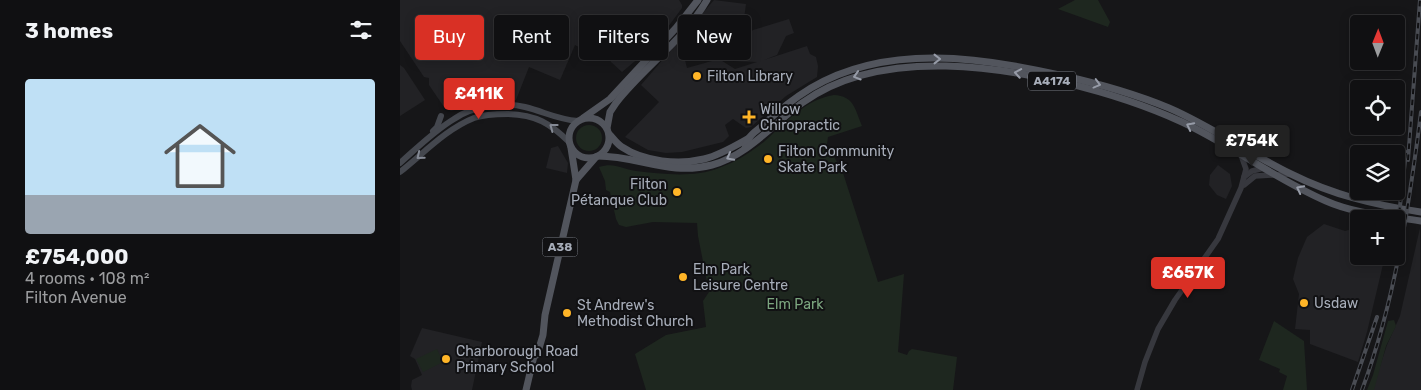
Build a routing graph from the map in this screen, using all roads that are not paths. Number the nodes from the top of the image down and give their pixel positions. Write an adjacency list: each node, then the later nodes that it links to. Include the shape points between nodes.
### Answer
1 (698, 0): 4 (main road, via 610,99)
2 (707, 0): 5 (main road, via 695,18 616,103 610,112)
3 (440, 116): 6 (main road)
4 (581, 120): 5 (main road, via 597,119); 6 (main road, via 560,119 525,107 496,106 458,116); 8 (main road, via 570,130)
5 (608, 131): 7 (main road, A4174, via 621,146 642,156 664,161 703,159); 11 (main road, via 607,146)
6 (432, 135): 12 (main road)
7 (749, 138): 9 (main road, A4174); 13 (main road, A4174, one-way to 13, via 798,96 828,78 854,68 899,60 946,58 990,61 1039,70 1134,95 1203,125)
8 (570, 145): 11 (main road, via 579,156); 15 (main road, one-way to 15, via 555,128 533,118 486,115 451,131); 19 (main road, A38)
9 (745, 149): 10 (main road, A4174, one-way to 9, via 1184,124 1135,103 1018,73 963,67 905,67 866,74 827,88 803,102); 11 (main road, A4174, one-way to 11, via 713,164 688,168 662,168 613,156)
10 (1241, 155): 14 (main road, A4174); 18 (street, via 1246,166)
11 (597, 156): 19 (main road, A38)
12 (400, 163)
13 (1279, 167): 14 (street); 16 (main road, A4174)
14 (1263, 168): 17 (main road, A4174); 18 (street)
15 (400, 172)
16 (1291, 174): 17 (street); 21 (main road, A4174, via 1356,200)
17 (1275, 175): 20 (street, via 1255,176); 22 (main road, A4174, one-way to 17, via 1337,206)
18 (1244, 177): 20 (street)
19 (576, 180): 23 (main road, A38)
20 (1242, 187): 24 (street, via 1218,238 1174,300 1158,329)
21 (1421, 212)
22 (1421, 221)
23 (526, 390)
24 (1137, 390)

